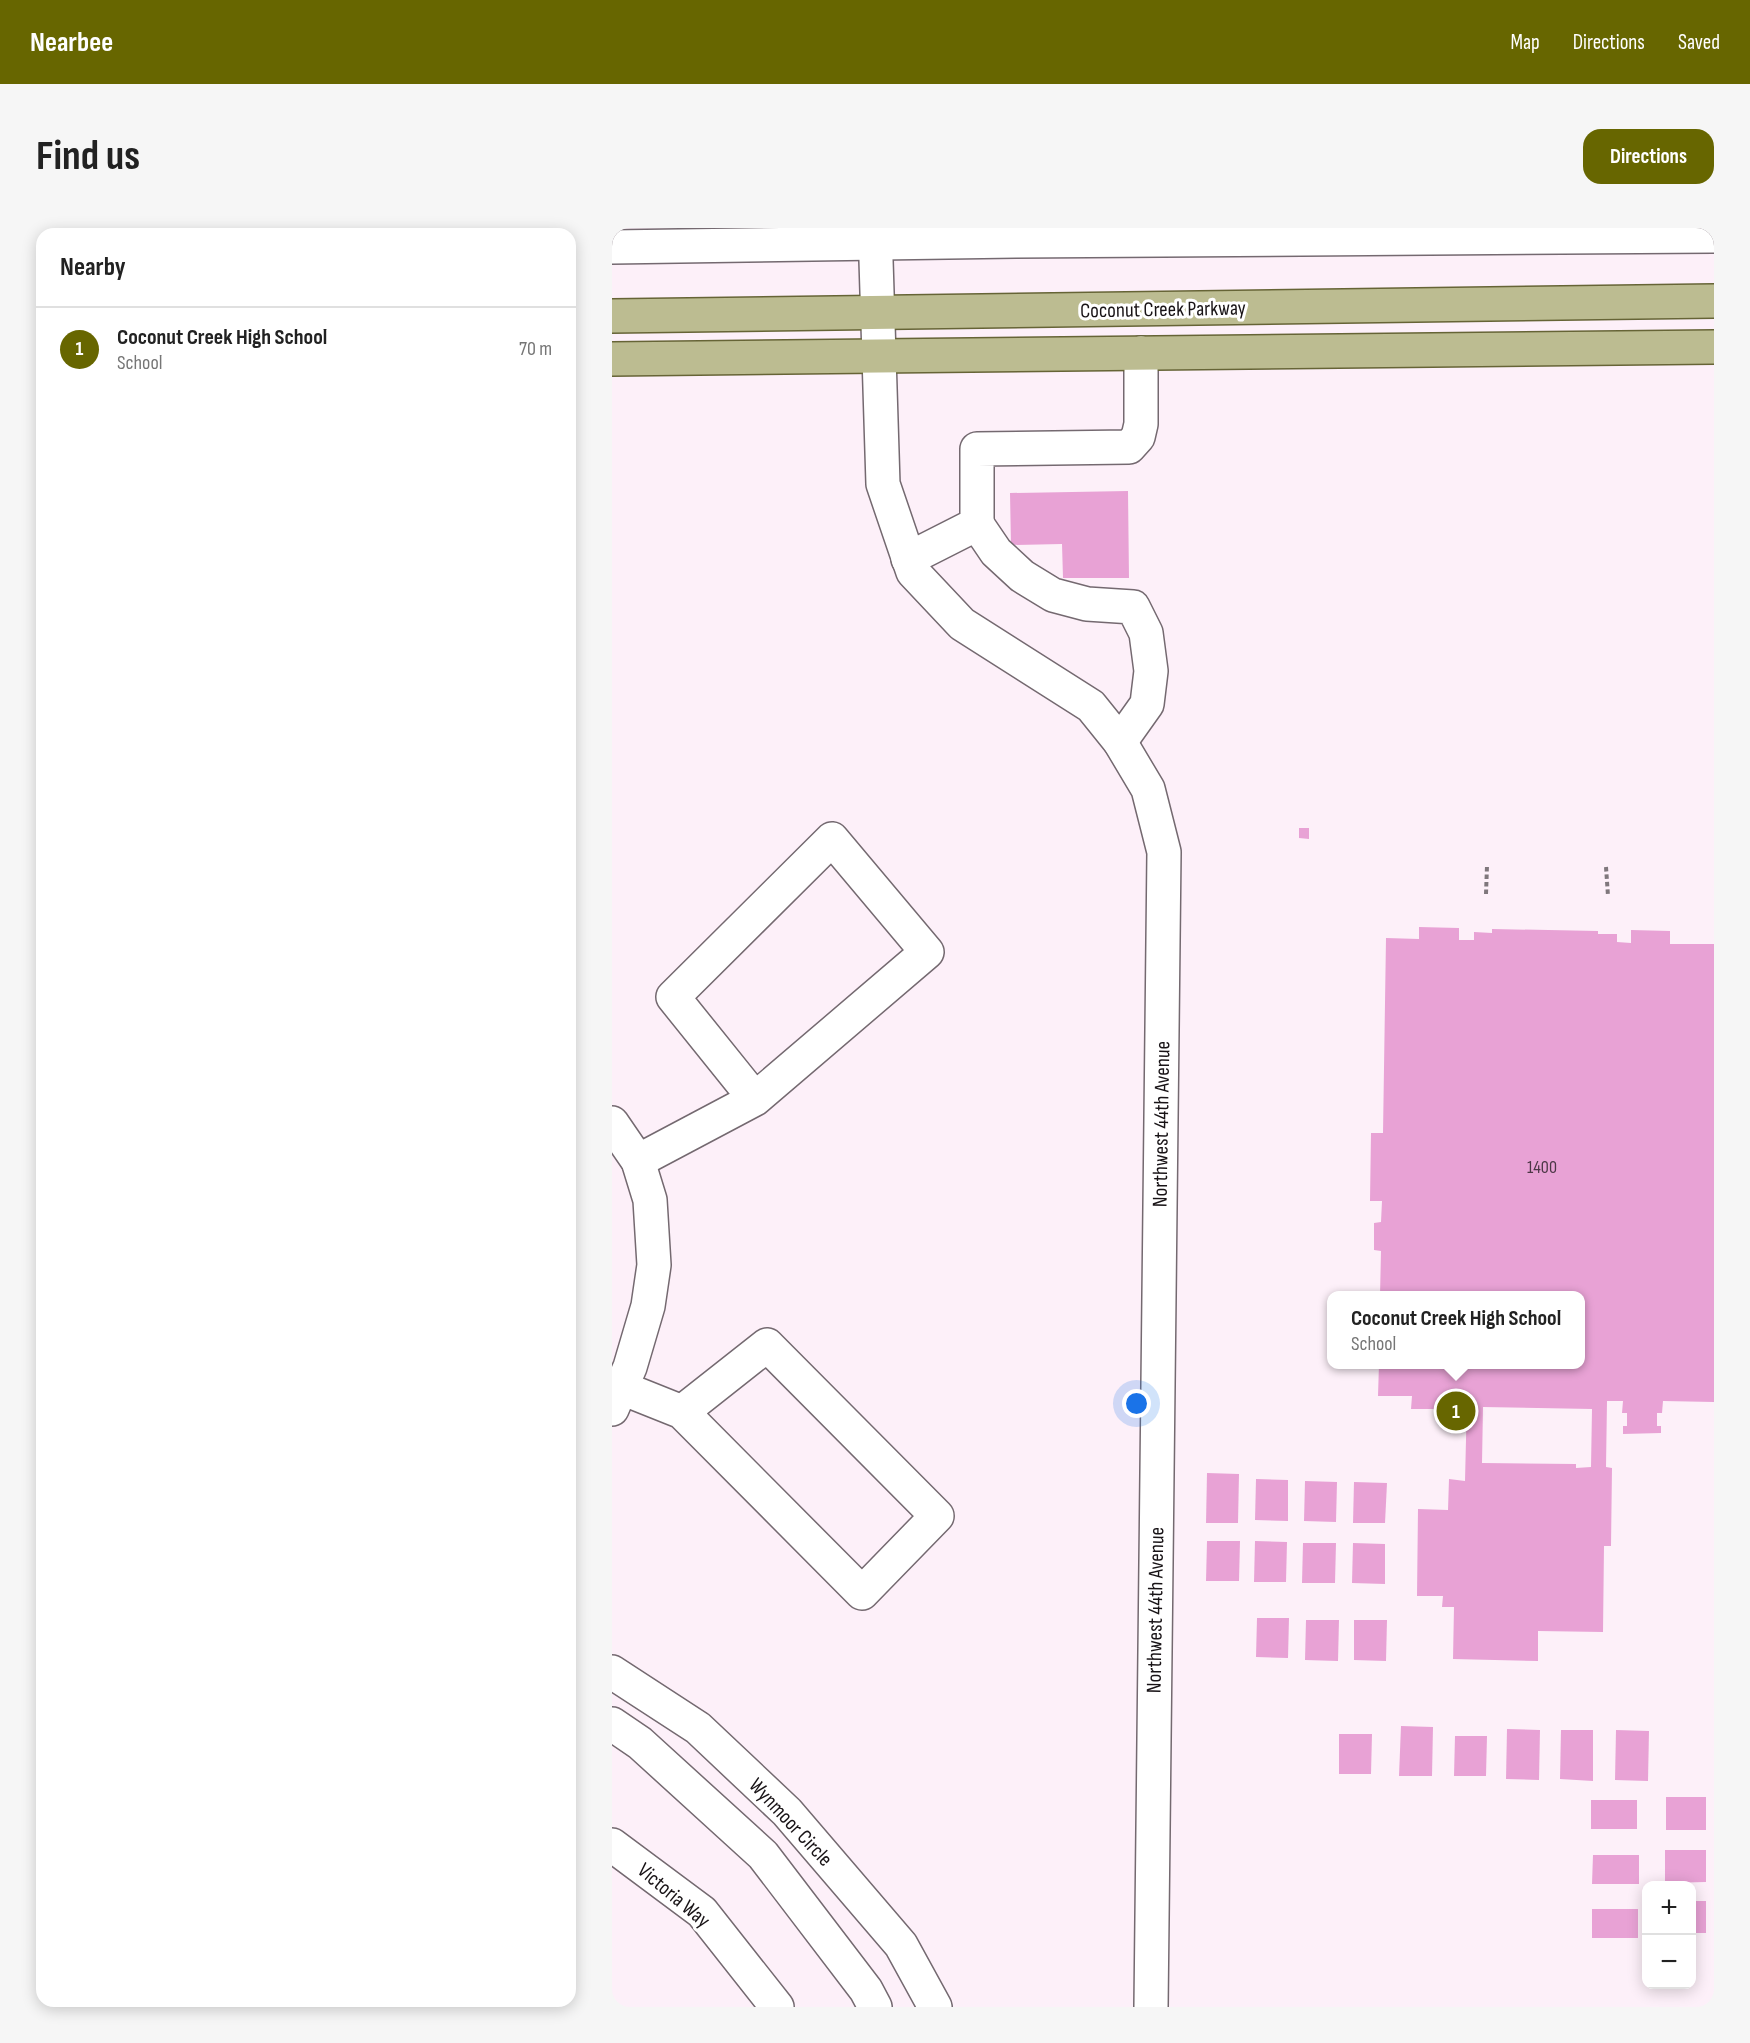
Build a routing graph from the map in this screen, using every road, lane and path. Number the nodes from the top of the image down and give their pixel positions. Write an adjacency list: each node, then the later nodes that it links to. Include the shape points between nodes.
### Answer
1 (875, 235): 2 (street); 3 (street); 5 (street, Northwest 44th Avenue)
2 (1714, 236)
3 (612, 247)
4 (1714, 301): 5 (main road, Coconut Creek Parkway)
5 (877, 313): 6 (main road, Coconut Creek Parkway); 9 (street, Northwest 44th Avenue)
6 (612, 316)
7 (1714, 347): 8 (main road, Coconut Creek Parkway)
8 (1141, 353): 9 (main road, Coconut Creek Parkway); 11 (street, via 1141,424 1138,437 1129,447 977,449)
9 (878, 356): 10 (main road, Coconut Creek Parkway); 12 (street, Northwest 44th Avenue, via 883,484)
10 (612, 359)
11 (977, 524): 12 (street); 13 (street, via 996,552 1022,576 1053,595 1087,604 1133,607 1146,633 1151,671 1147,704)
12 (909, 560): 13 (street, Northwest 44th Avenue, via 913,572 962,624 1091,706)
13 (1120, 742): 29 (street, Northwest 44th Avenue, via 1148,789 1164,852)
14 (1487, 866): 16 (path)
15 (1606, 867): 17 (path)
16 (1486, 894)
17 (1608, 896)
18 (755, 1099): 18 (street, via 927,952 832,839 673,997); 20 (street)
19 (612, 1123): 20 (street)
20 (638, 1161): 21 (street, via 650,1200 654,1265 648,1306)
21 (615, 1394): 22 (street)
22 (682, 1412): 22 (street, via 767,1345 937,1516 862,1593)
23 (612, 1672): 28 (street, Wynmoor Circle, via 698,1728 787,1812 900,1946)
24 (612, 1724): 27 (street, Wynmoor Circle, via 640,1743 763,1856)
25 (612, 1845): 26 (street, Victoria Way, via 702,1912)
26 (777, 2007)
27 (875, 2007)
28 (935, 2007)
29 (1151, 2007)

